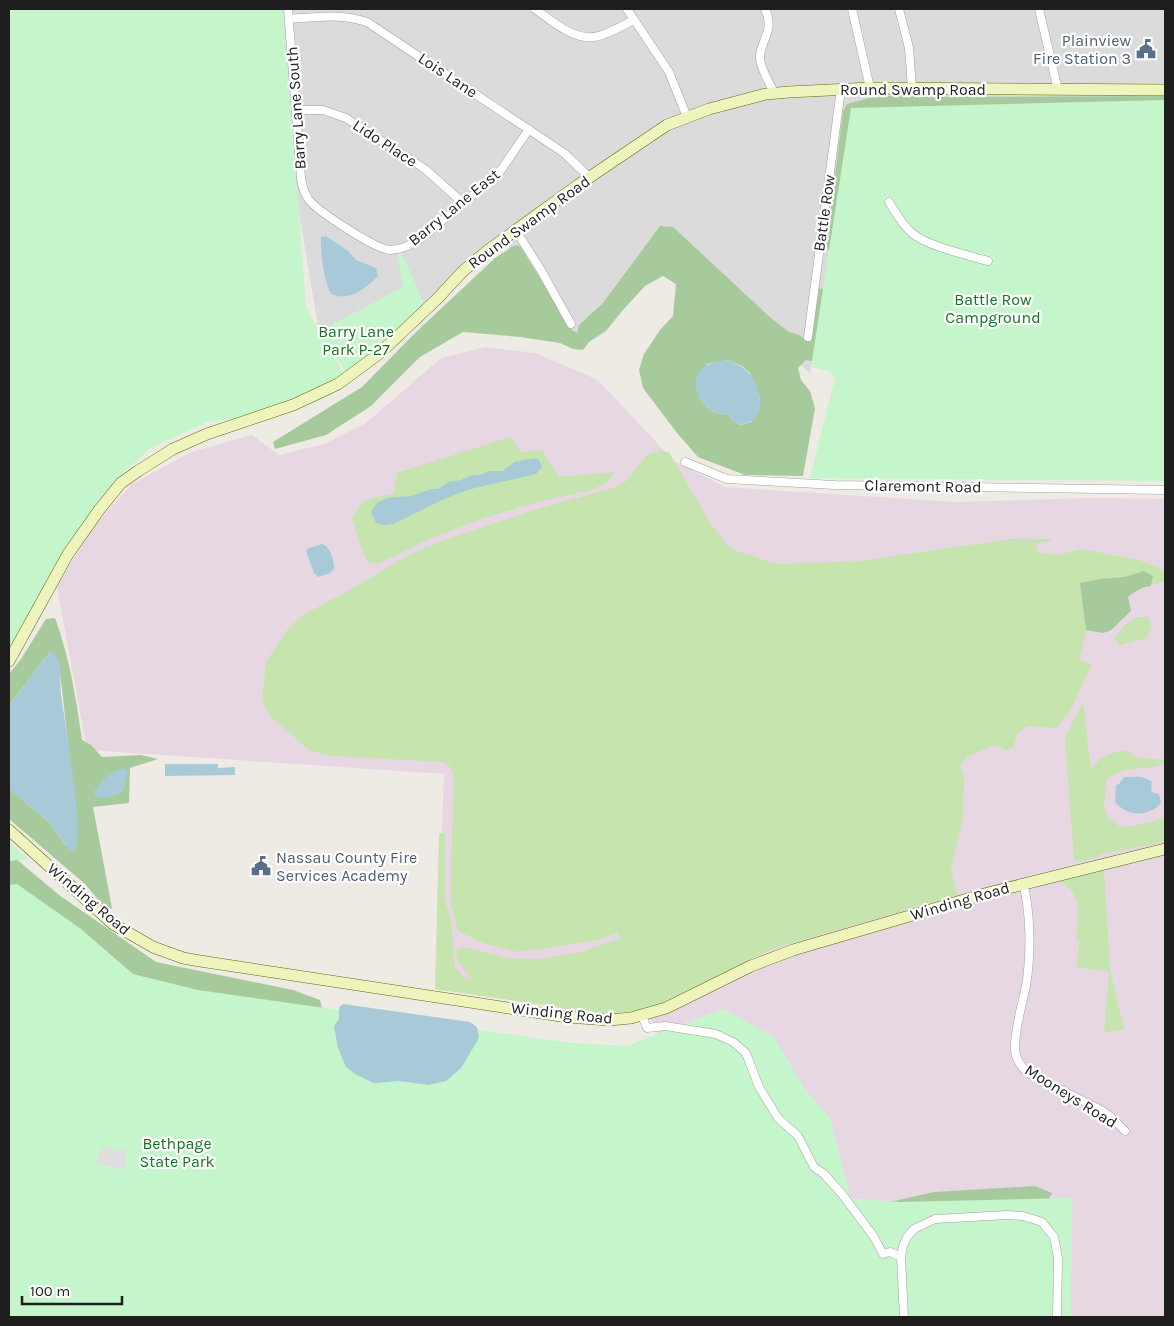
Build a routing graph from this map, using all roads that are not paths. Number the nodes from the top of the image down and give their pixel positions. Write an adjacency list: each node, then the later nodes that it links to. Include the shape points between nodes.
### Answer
1 (288, 9): 8 (street, Barry Lane South)
2 (535, 9): 9 (street, via 567,30 587,37 603,34)
3 (627, 9): 9 (street)
4 (765, 9): 15 (street, via 769,21 768,36 760,58)
5 (852, 9): 10 (street)
6 (899, 9): 11 (street, via 909,48)
7 (1039, 9): 13 (street)
8 (289, 19): 16 (street, Barry Lane South); 18 (street, Lois Lane, via 340,16 367,22)
9 (634, 20): 17 (street, via 669,72)
10 (870, 88): 11 (main road, Round Swamp Road); 12 (main road, Round Swamp Road)
11 (912, 88): 13 (main road, Round Swamp Road)
12 (841, 89): 15 (main road, Round Swamp Road); 26 (street, Battle Row)
13 (1058, 90): 14 (main road, Round Swamp Road)
14 (1165, 90)
15 (774, 93): 17 (main road, Round Swamp Road)
16 (296, 110): 21 (street, Lido Place, via 324,110 346,118 424,169); 22 (street, Barry Lane South, via 303,190)
17 (687, 116): 19 (main road, Round Swamp Road, via 667,125)
18 (529, 129): 19 (street, Lois Lane, via 564,153); 21 (street, Barry Lane East, via 499,173)
19 (589, 178): 23 (main road, Round Swamp Road)
20 (889, 202): 24 (street, via 900,220 924,241)
21 (463, 203): 22 (street, Barry Lane East, via 419,240 396,250 374,246)
22 (313, 204)
23 (515, 229): 25 (street); 29 (main road, Round Swamp Road, via 463,271 380,353 338,384 293,405 173,449 121,484 68,554)
24 (988, 261)
25 (571, 324)
26 (808, 338)
27 (684, 462): 28 (street, Claremont Road, via 727,479 835,485)
28 (1165, 490)
29 (9, 661)
30 (9, 830): 33 (main road, Winding Road, via 113,924 148,945 183,958 567,1017 609,1020)
31 (1165, 849): 32 (main road, Winding Road)
32 (1023, 883): 33 (main road, Winding Road, via 767,959 666,1008); 34 (street, Mooneys Road, via 1029,947 1015,1043 1017,1059 1028,1073 1101,1110)
33 (642, 1016): 35 (street, via 647,1028 665,1026 716,1034 746,1053 770,1106 798,1136 814,1167 842,1194 884,1254 890,1252)
34 (1125, 1131)
35 (901, 1257): 36 (street); 37 (street, via 911,1233 934,1219 1023,1216 1042,1222 1054,1237 1056,1246)
36 (904, 1317)
37 (1057, 1317)

